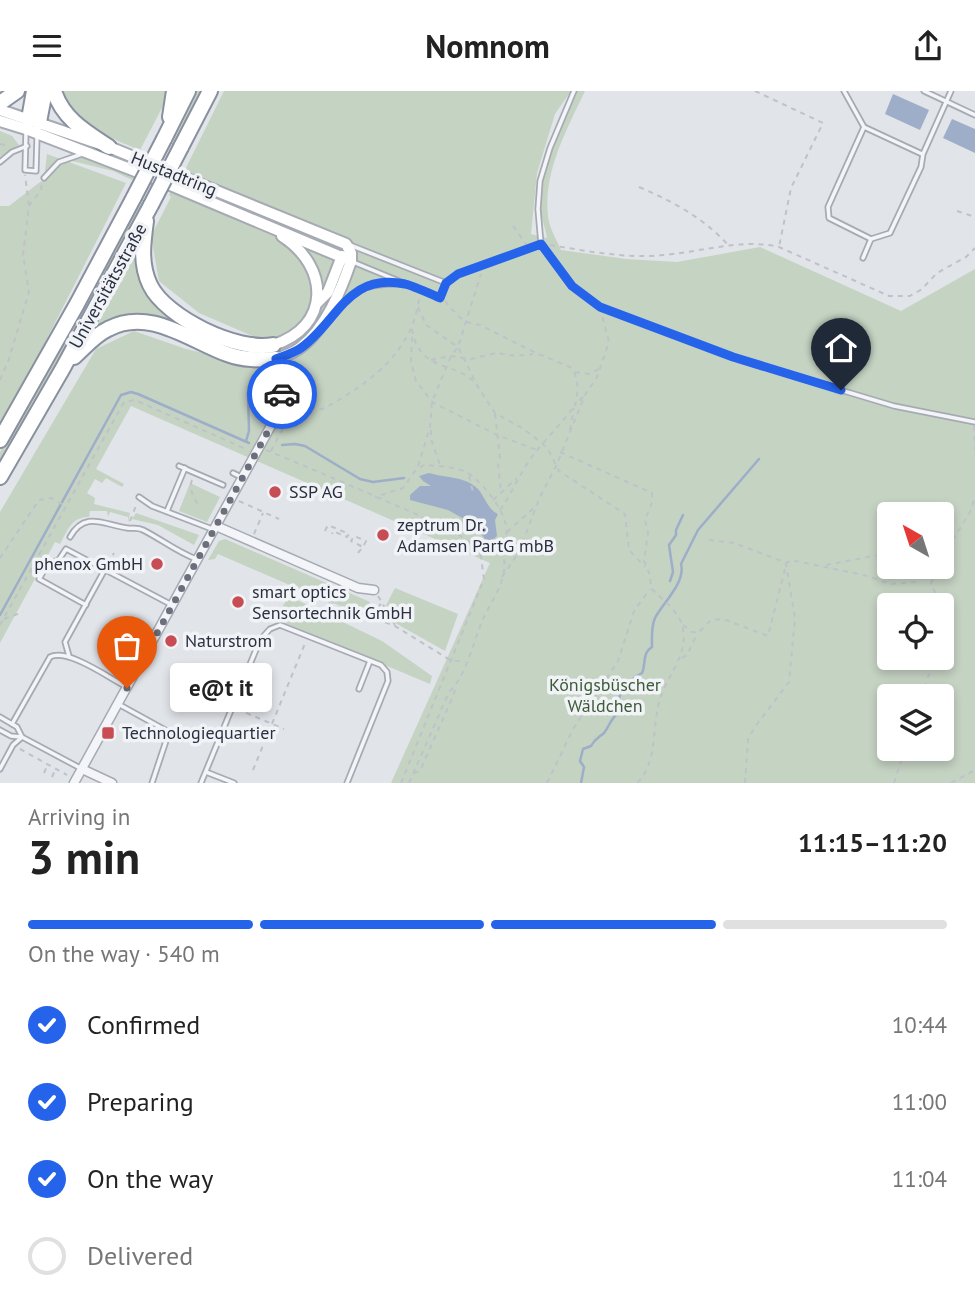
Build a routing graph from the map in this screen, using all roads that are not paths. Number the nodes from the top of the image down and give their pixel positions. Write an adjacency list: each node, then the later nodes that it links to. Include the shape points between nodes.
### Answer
1 (17, 91): 13 (highway)
2 (34, 91): 17 (highway)
3 (45, 91): 17 (highway)
4 (54, 91): 21 (highway, via 69,118)
5 (174, 91): 19 (highway)
6 (188, 91): 19 (highway, Universitätsstraße)
7 (210, 91): 26 (highway, Universitätsstraße, bridge)
8 (575, 91): 30 (lane, via 540,181)
9 (844, 91): 18 (lane)
10 (924, 91): 12 (lane)
11 (951, 91): 12 (lane)
12 (946, 102): 15 (lane); 23 (lane)
13 (0, 103)
14 (0, 110): 17 (street, Hustadtring)
15 (975, 115)
16 (0, 121): 17 (street, Hustadtring)
17 (33, 126): 20 (lane); 20 (lane, via 36,170 26,170); 21 (street, Hustadtring); 22 (street, Hustadtring)
18 (864, 127): 23 (lane); 28 (lane, via 828,207 829,218)
19 (166, 135): 40 (highway, Universitätsstraße, bridge)
20 (27, 146): 24 (lane)
21 (109, 147): 29 (street, Hustadtring)
22 (87, 152): 25 (lane, via 58,162); 27 (street, Hustadtring)
23 (923, 154): 28 (lane, via 890,233)
24 (0, 162)
25 (44, 178)
26 (149, 209): 37 (highway, via 143,257 150,286 158,297 217,336); 38 (highway, Universitätsstraße)
27 (265, 225): 32 (street, Hustadtring); 35 (street, Hustadtring, via 305,255 314,270)
28 (871, 239): 31 (lane)
29 (346, 244): 32 (street, via 352,253); 33 (lane, Hustadtring)
30 (541, 244): 33 (lane, via 458,274); 39 (lane, via 572,286 600,307 814,383 894,406)
31 (863, 258)
32 (347, 259): 34 (lane, Hustadtring); 35 (street); 36 (street, Hustadtring, via 340,289)
33 (446, 283): 34 (lane, Hustadtring, via 440,297)
34 (405, 284): 36 (lane, Hustadtring, via 364,287 348,297)
35 (317, 303): 37 (street, via 298,333)
36 (314, 336): 37 (street, Hustadtring, via 300,349)
37 (274, 352): 38 (highway, via 255,360 229,355 171,328 135,322 102,332); 45 (street, via 282,400)
38 (63, 368): 44 (highway, Universitätsstraße)
39 (975, 422)
40 (0, 440)
41 (179, 466): 42 (lane)
42 (185, 468): 46 (lane); 48 (lane)
43 (233, 473): 45 (lane)
44 (0, 477)
45 (242, 478): 49 (street)
46 (223, 485)
47 (139, 497): 48 (lane)
48 (167, 511): 49 (lane)
49 (215, 528): 51 (street); 53 (street)
50 (70, 537): 51 (lane, via 83,522 107,521 140,528)
51 (198, 559): 55 (street)
52 (104, 571): 54 (lane); 54 (lane, via 65,549 58,561 49,562 39,579); 55 (lane)
53 (374, 590)
54 (86, 605): 56 (lane, via 65,642)
55 (173, 605): 58 (street)
56 (69, 656): 58 (lane); 62 (lane, via 50,657)
57 (370, 661): 59 (lane); 67 (lane, via 283,625 273,627 265,633); 73 (lane, via 384,668 388,681)
58 (127, 688): 60 (street)
59 (359, 689)
60 (118, 704): 66 (street); 70 (lane, via 169,732)
61 (0, 717): 62 (lane)
62 (12, 724): 64 (lane)
63 (0, 730): 64 (lane)
64 (22, 737): 65 (lane); 66 (lane)
65 (0, 769)
66 (82, 769): 68 (street); 69 (street)
67 (206, 772): 71 (lane); 72 (lane)
68 (75, 782)
69 (112, 783)
70 (152, 783)
71 (201, 783)
72 (234, 783)
73 (346, 783)

